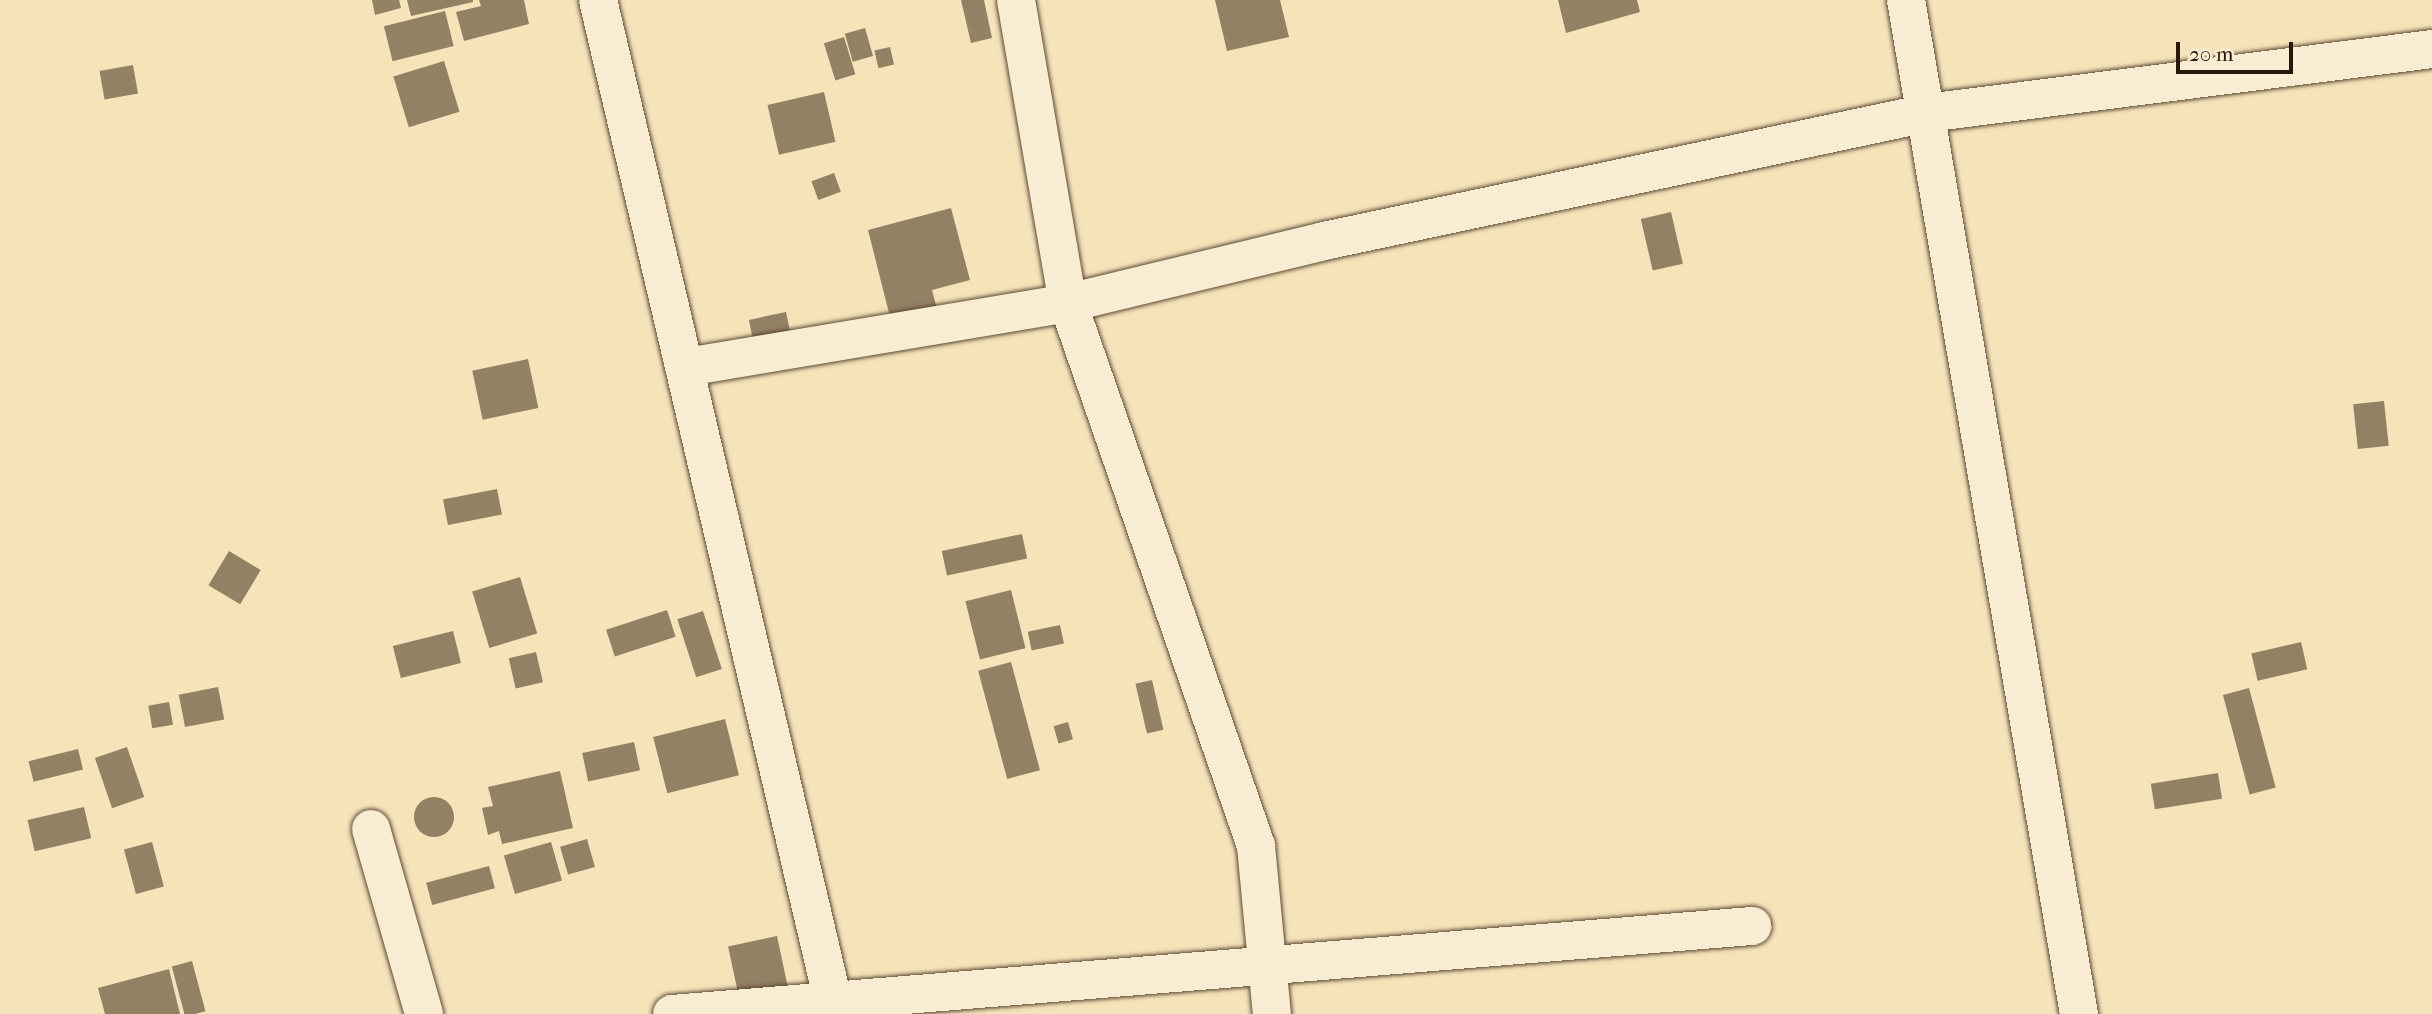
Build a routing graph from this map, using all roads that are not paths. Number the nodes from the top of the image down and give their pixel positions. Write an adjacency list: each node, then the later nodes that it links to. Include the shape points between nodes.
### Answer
1 (598, 0): 7 (street)
2 (1017, 0): 6 (street)
3 (1906, 0): 5 (street)
4 (2432, 49): 5 (street)
5 (1927, 113): 6 (street, via 1338,238); 15 (street)
6 (1068, 303): 7 (street); 10 (street, via 1256,846)
7 (686, 367): 11 (street, via 784,810)
8 (371, 829): 12 (street)
9 (1752, 926): 10 (street)
10 (1266, 965): 11 (street); 14 (street)
11 (835, 1007): 13 (street)
12 (424, 1014)
13 (672, 1014)
14 (1272, 1014)
15 (2079, 1014)

